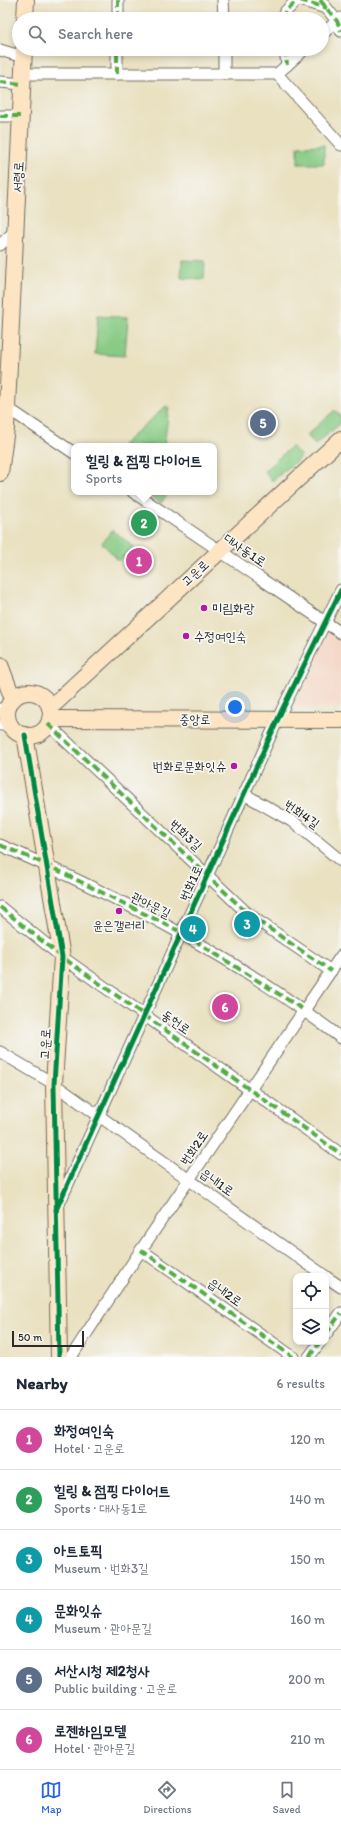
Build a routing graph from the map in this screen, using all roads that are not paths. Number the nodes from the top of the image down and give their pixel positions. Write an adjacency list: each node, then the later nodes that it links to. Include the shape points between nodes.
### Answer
1 (26, 0): 7 (street)
2 (118, 0): 8 (street)
3 (224, 0): 9 (street)
4 (297, 0): 10 (street)
5 (300, 0): 6 (street)
6 (323, 4): 11 (street)
7 (25, 12)
8 (118, 12)
9 (224, 12)
10 (285, 12)
11 (340, 23): 12 (street)
12 (329, 30)
13 (0, 50): 14 (street)
14 (12, 52)
15 (24, 56): 24 (street, 서령로)
16 (117, 56): 21 (street)
17 (224, 56): 22 (street)
18 (286, 56): 20 (street)
19 (297, 56): 20 (street)
20 (287, 65): 23 (street)
21 (117, 74): 22 (street); 24 (street)
22 (224, 74): 23 (street)
23 (276, 74): 28 (street)
24 (22, 79): 25 (street); 27 (street, 서령로)
25 (0, 82)
26 (0, 116): 27 (street)
27 (21, 116): 29 (street, 서령로)
28 (341, 144)
29 (15, 231): 30 (street); 31 (street, 서령로)
30 (0, 245)
31 (3, 405): 33 (street); 34 (street, 서령로)
32 (341, 439): 36 (street, 고운로)
33 (71, 451)
34 (0, 473)
35 (138, 495): 36 (street, 대사동1로)
36 (220, 550): 38 (street, 대사동1로); 42 (street, 고운로)
37 (341, 591): 38 (street, 번화1로)
38 (325, 622): 39 (street, 대사동1로); 43 (street, 번화1로)
39 (341, 633)
40 (0, 665): 41 (street)
41 (6, 714): 42 (street, via 23,693 33,692 42,696); 45 (street, via 17,732)
42 (49, 717): 43 (street, 중앙로); 45 (street, 고운로, via 38,733); 50 (street, 번화3길)
43 (278, 719): 44 (street, 중앙로); 46 (street, 번화1로)
44 (341, 720)
45 (25, 735): 49 (street, 고운로)
46 (244, 794): 48 (street, 번화4길, via 295,823); 50 (street, 번화1로)
47 (0, 844): 49 (street, 관아문길)
48 (341, 861)
49 (45, 864): 52 (street, 관아문길); 54 (street, 고운로)
50 (207, 875): 52 (street, 번화1로); 55 (street, 번화3길, via 248,914)
51 (0, 907): 54 (street, 동헌로)
52 (182, 932): 56 (street, 관아문길); 57 (street, 번화1로)
53 (341, 956): 55 (street, 번화2로)
54 (62, 957): 57 (street, 동헌로); 60 (street, 고운로)
55 (331, 971): 56 (street, 번화2로)
56 (304, 1010): 58 (street, 관아문길); 61 (street, 번화2로)
57 (144, 1016): 61 (street, 동헌로); 62 (street, 번화1로)
58 (341, 1038)
59 (0, 1052): 60 (street, 읍내1로)
60 (54, 1084): 62 (street, 읍내1로); 65 (street, 고운로)
61 (250, 1090): 63 (street, 동헌로); 64 (street, 번화2로)
62 (99, 1116): 64 (street, 읍내1로); 65 (street, 번화1로)
63 (341, 1154)
64 (189, 1180): 66 (street, 번화2로); 67 (street, 읍내1로)
65 (56, 1210): 73 (street, 고운로)
66 (141, 1250): 74 (street, 번화2로); 75 (street, 읍내2로)
67 (321, 1273)
68 (329, 1279): 69 (street, 읍내1로)
69 (341, 1288)
70 (341, 1313): 71 (street)
71 (329, 1330)
72 (318, 1345): 76 (street)
73 (59, 1357)
74 (71, 1357)
75 (293, 1357)
76 (309, 1357)

